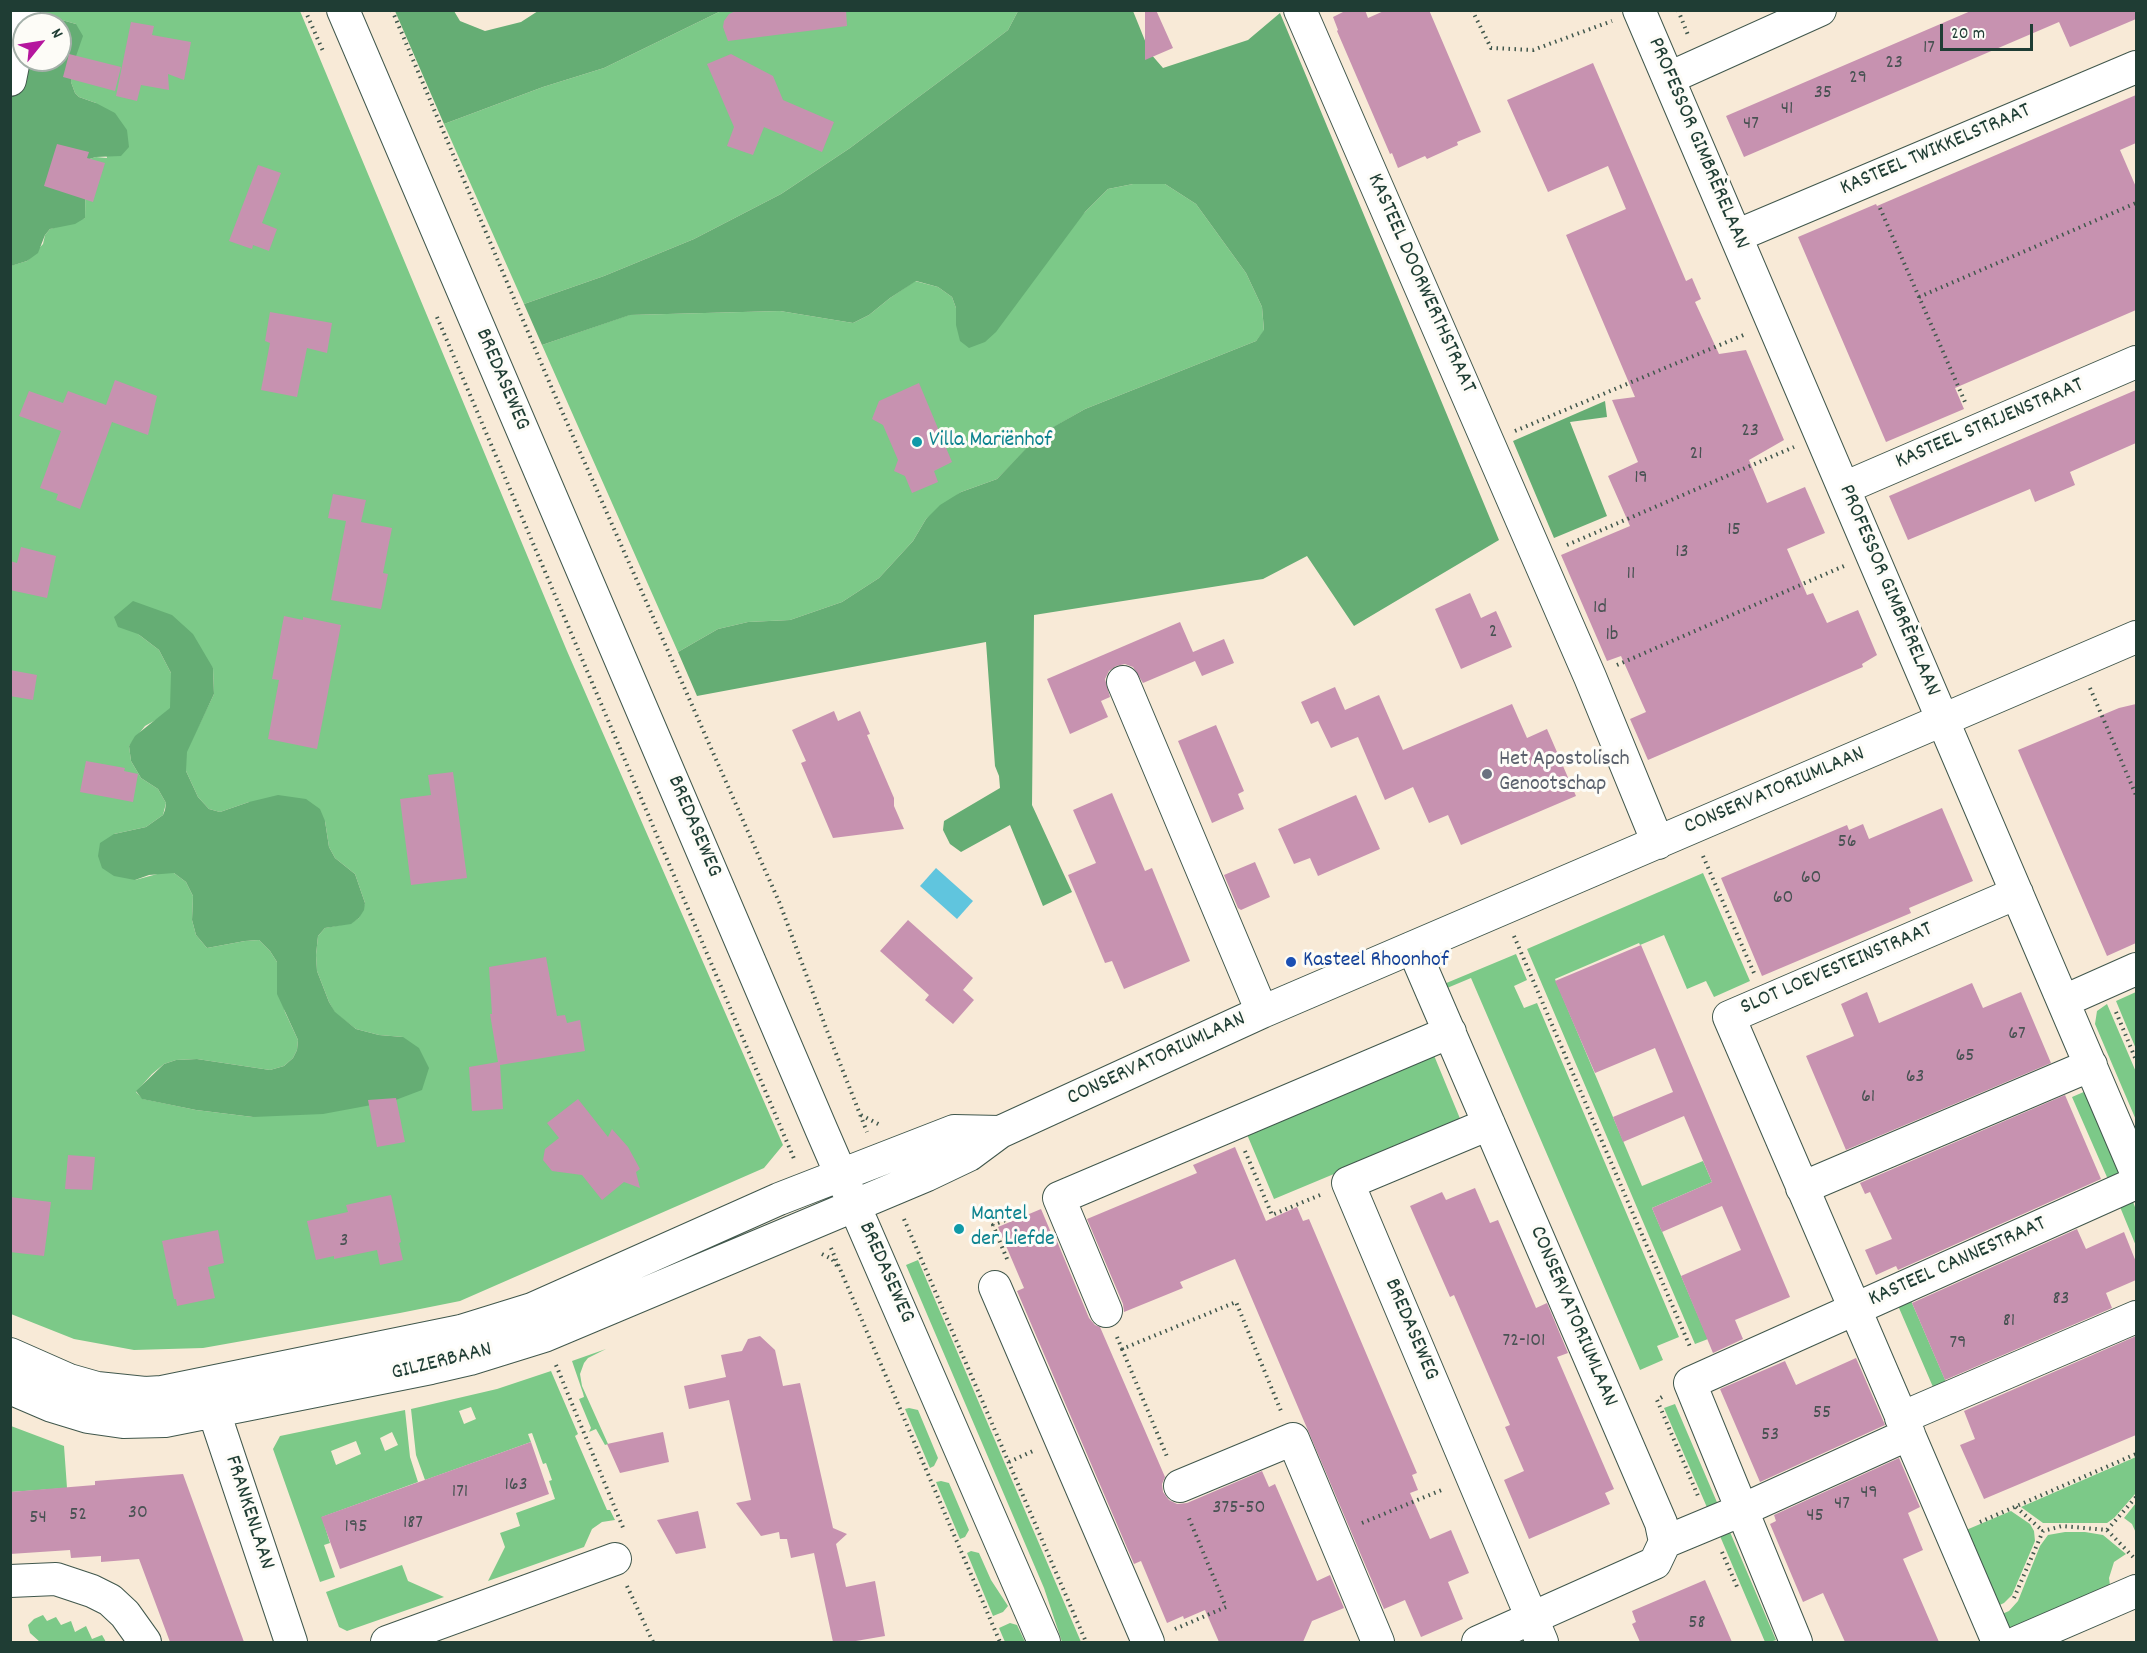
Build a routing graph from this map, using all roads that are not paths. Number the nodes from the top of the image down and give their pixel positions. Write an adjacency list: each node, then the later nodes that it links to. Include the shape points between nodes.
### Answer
1 (24, 10): 8 (street)
2 (344, 10): 26 (street, BREDASEWEG)
3 (1300, 10): 15 (street, KASTEEL DOORWERTHSTRAAT, via 1539,557)
4 (1820, 10): 7 (street)
5 (1639, 11): 7 (street, PROFESSOR GIMBRÈRELAAN)
6 (2136, 67): 9 (street, KASTEEL TWIKKELSTRAAT)
7 (1669, 78): 9 (street, PROFESSOR GIMBRÈRELAAN)
8 (10, 80)
9 (1736, 236): 11 (street, PROFESSOR GIMBRÈRELAAN)
10 (2136, 362): 11 (street, KASTEEL STRIJENSTRAAT)
11 (1844, 488): 14 (street, PROFESSOR GIMBRÈRELAAN)
12 (2136, 637): 14 (street, CONSERVATORIUMLAAN)
13 (1123, 682): 20 (street)
14 (1943, 720): 15 (street, CONSERVATORIUMLAAN); 16 (street, PROFESSOR GIMBRÈRELAAN)
15 (1658, 843): 17 (street, CONSERVATORIUMLAAN)
16 (2017, 893): 19 (street, PROFESSOR GIMBRÈRELAAN); 28 (street, SLOT LOEVESTEINSTRAAT, via 1729,1017)
17 (1413, 948): 20 (street, CONSERVATORIUMLAAN); 21 (street, CONSERVATORIUMLAAN)
18 (2136, 969): 19 (street)
19 (2064, 1001): 22 (street, PROFESSOR GIMBRÈRELAAN)
20 (1262, 1012): 24 (street, CONSERVATORIUMLAAN)
21 (1450, 1032): 23 (street, CONSERVATORIUMLAAN); 32 (street, via 1059,1198)
22 (2091, 1065): 25 (street, PROFESSOR GIMBRÈRELAAN); 28 (street)
23 (1489, 1124): 40 (street, CONSERVATORIUMLAAN, via 1661,1523); 45 (street, BREDASEWEG, via 1348,1183)
24 (1000, 1132): 26 (street, CONSERVATORIUMLAAN, via 954,1131); 29 (street, CONSERVATORIUMLAAN, via 969,1155)
25 (2136, 1172)
26 (842, 1175): 29 (street, BREDASEWEG); 36 (street, GILZERBAAN, via 532,1309)
27 (2136, 1183): 31 (street, KASTEEL CANNESTRAAT)
28 (1802, 1188): 31 (street, SLOT LOEVESTEINSTRAAT)
29 (855, 1205): 36 (street, GILZERBAAN, via 544,1336 470,1359); 49 (street, BREDASEWEG)
30 (995, 1287): 50 (street)
31 (1855, 1309): 37 (street, KASTEEL CANNESTRAAT); 39 (street, via 1689,1383)
32 (1106, 1311)
33 (2136, 1317): 37 (street)
34 (10, 1354): 36 (street, GILZERBAAN, via 97,1388)
35 (10, 1388): 36 (street, GILZERBAAN, via 88,1417 123,1422 165,1420)
36 (211, 1397): 47 (street, FRANKENLAAN)
37 (1905, 1426): 39 (street); 44 (street, KASTEEL CANNESTRAAT)
38 (1180, 1486): 51 (street, via 1293,1439)
39 (1742, 1510): 40 (street); 53 (street)
40 (1665, 1542): 45 (street, via 1655,1563)
41 (615, 1559): 48 (street)
42 (10, 1581): 46 (street, via 56,1579 92,1591 125,1614)
43 (2136, 1591): 54 (street)
44 (1992, 1629)
45 (1537, 1630): 52 (street)
46 (145, 1642)
47 (291, 1642)
48 (387, 1642)
49 (1044, 1642)
50 (1148, 1642)
51 (1378, 1642)
52 (1478, 1642)
53 (1796, 1642)
54 (2018, 1642)

